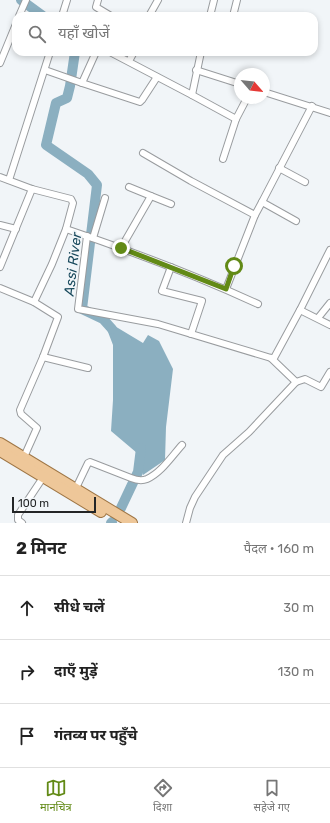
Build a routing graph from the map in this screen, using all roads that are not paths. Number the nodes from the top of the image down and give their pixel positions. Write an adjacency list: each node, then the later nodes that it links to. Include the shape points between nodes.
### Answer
1 (26, 0): 7 (street)
2 (67, 0): 8 (street)
3 (98, 0): 9 (street, via 96,7)
4 (158, 0): 10 (street)
5 (214, 0): 11 (street)
6 (237, 0): 12 (street)
7 (21, 12)
8 (63, 12)
9 (104, 12)
10 (151, 12)
11 (211, 12)
12 (234, 12)
13 (12, 34): 20 (street)
14 (49, 56): 21 (street)
15 (94, 56): 25 (street)
16 (118, 56): 19 (street)
17 (132, 56): 19 (street)
18 (200, 56): 22 (street)
19 (129, 61): 23 (street)
20 (0, 63)
21 (45, 70): 25 (street); 36 (street)
22 (196, 70): 24 (street); 27 (street)
23 (157, 77): 25 (street, via 140,102); 27 (street)
24 (234, 82)
25 (82, 83)
26 (270, 94): 29 (street)
27 (192, 95): 31 (street)
28 (244, 104): 31 (street)
29 (312, 106): 30 (street); 34 (street)
30 (330, 113)
31 (236, 119): 33 (street)
32 (144, 153): 44 (street)
33 (223, 159)
34 (279, 168): 37 (street); 42 (street)
35 (0, 177): 36 (street)
36 (9, 180): 39 (street)
37 (305, 182)
38 (129, 187): 40 (street)
39 (32, 189): 47 (street); 48 (street, via 71,200 73,203)
40 (151, 196): 43 (street); 50 (street)
41 (105, 198): 49 (street)
42 (262, 202): 44 (street); 45 (street)
43 (171, 204)
44 (255, 215): 55 (street)
45 (296, 221)
46 (0, 225): 47 (street)
47 (16, 229): 52 (street)
48 (66, 229): 49 (street); 56 (street)
49 (90, 237): 50 (street); 62 (street, via 78,309 158,324)
50 (121, 248): 53 (street)
51 (330, 250): 59 (street)
52 (0, 267)
53 (171, 267): 55 (street); 62 (street, via 162,291 202,300)
54 (0, 288): 56 (street)
55 (226, 289): 58 (street)
56 (34, 302): 63 (street, via 58,317)
57 (330, 303): 60 (street)
58 (258, 304)
59 (300, 310): 60 (street); 64 (street, via 274,358)
60 (318, 318): 61 (street)
61 (330, 325)
62 (191, 334): 64 (street)
63 (43, 357): 65 (street); 70 (street, via 20,410 21,414 37,428)
64 (271, 358): 67 (street)
65 (88, 368)
66 (330, 372): 67 (street, via 321,387 305,379)
67 (296, 382): 77 (street, via 224,455 195,497)
68 (182, 445): 72 (street, via 148,478 134,479 90,462)
69 (0, 446): 70 (main road); 71 (main road)
70 (24, 457): 71 (main road)
71 (45, 474): 72 (main road); 73 (main road); 74 (street, via 18,515 18,520)
72 (76, 488): 73 (main road)
73 (110, 514): 75 (main road); 76 (main road)
74 (22, 523)
75 (120, 523)
76 (132, 523)
77 (186, 523)

